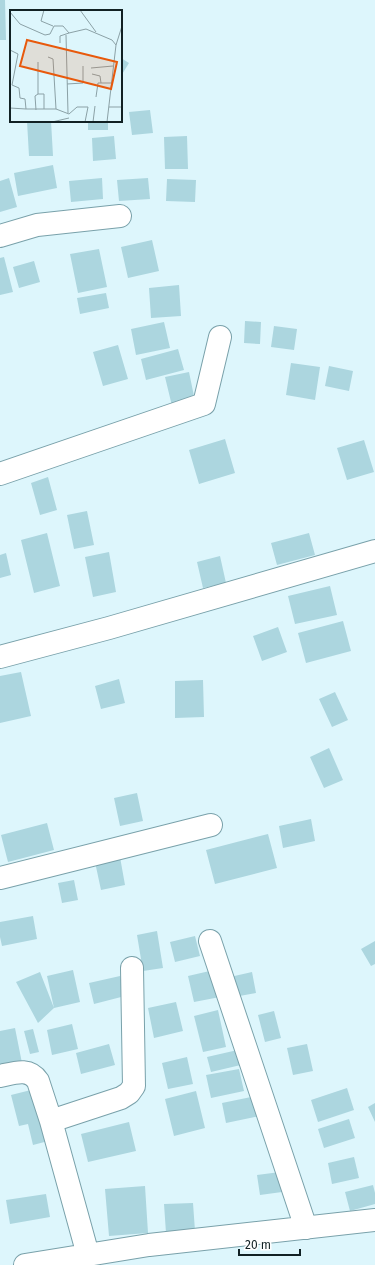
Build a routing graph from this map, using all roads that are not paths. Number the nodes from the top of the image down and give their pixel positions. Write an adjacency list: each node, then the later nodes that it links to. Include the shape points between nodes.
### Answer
1 (120, 216): 2 (street, via 37,225)
2 (0, 236)
3 (220, 337): 4 (street, via 204,404)
4 (0, 474)
5 (375, 551): 6 (street)
6 (0, 657)
7 (211, 825): 8 (street)
8 (0, 878)
9 (210, 941): 14 (street)
10 (132, 968): 12 (street, via 134,1086 129,1093 120,1098)
11 (0, 1076): 12 (street, via 23,1072 35,1076)
12 (51, 1121): 15 (street)
13 (375, 1220): 14 (street)
14 (306, 1228): 15 (street, via 149,1245)
15 (88, 1255): 16 (street)
16 (25, 1265)

